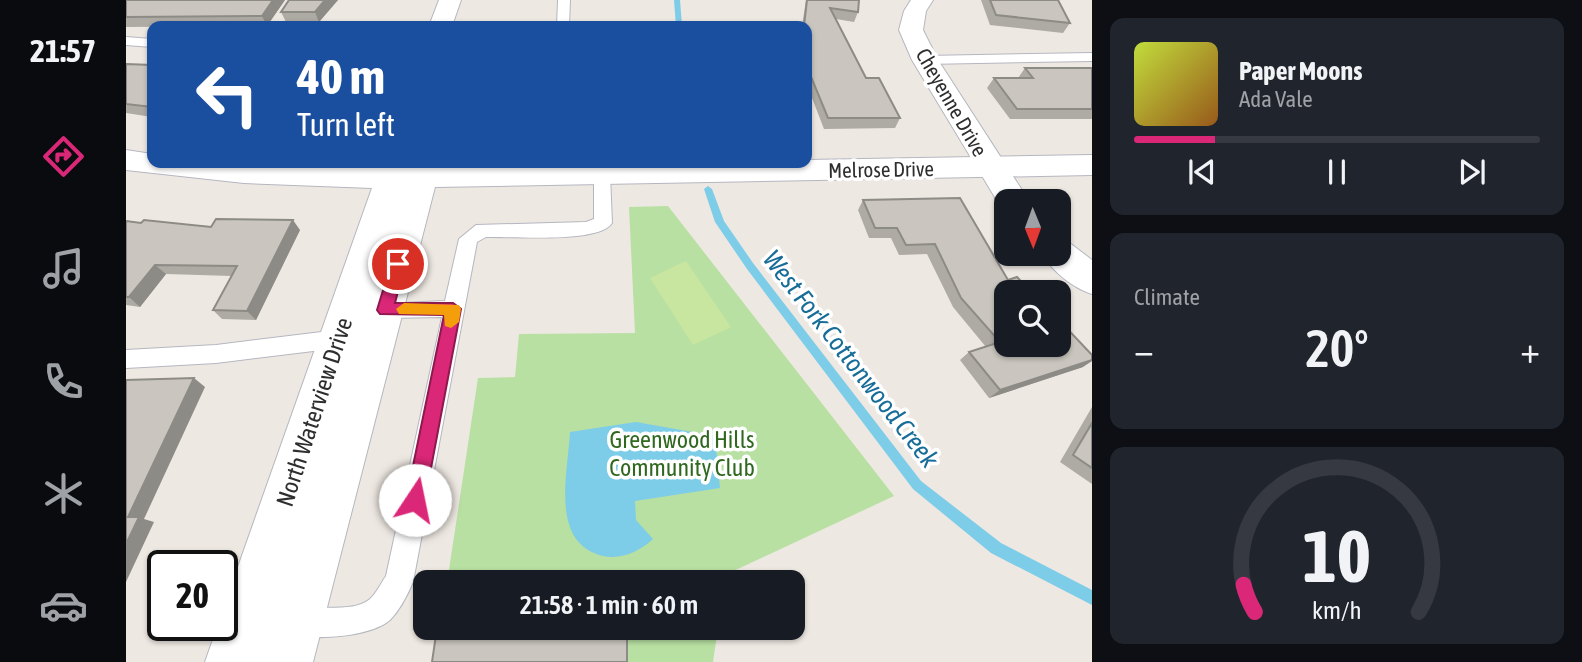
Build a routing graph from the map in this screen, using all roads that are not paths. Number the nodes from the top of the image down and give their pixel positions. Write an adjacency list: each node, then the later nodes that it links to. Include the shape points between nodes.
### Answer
1 (564, 0): 5 (lane)
2 (922, 0): 9 (street, Cheyenne Drive, via 911,30)
3 (464, 4): 4 (street)
4 (446, 21)
5 (563, 21)
6 (126, 41): 7 (lane)
7 (147, 43)
8 (1092, 57): 9 (lane)
9 (925, 60): 13 (street, Cheyenne Drive)
10 (126, 160): 11 (street, Melrose Drive)
11 (147, 163)
12 (1092, 165): 13 (street, Melrose Drive)
13 (990, 167): 17 (street, Melrose Drive); 18 (street, Cheyenne Drive)
14 (183, 168): 16 (street, Melrose Drive, via 272,177)
15 (555, 169): 16 (street, Melrose Drive); 17 (street, Melrose Drive)
16 (409, 170): 22 (street, North Waterview Drive); 23 (street, North Waterview Drive)
17 (602, 174): 21 (lane, via 603,223 588,229 482,230 468,239)
18 (1005, 189)
19 (1071, 263): 20 (street)
20 (1092, 280)
21 (453, 309): 22 (lane); 25 (lane, via 399,582 379,611)
22 (385, 310): 25 (street, North Waterview Drive)
23 (338, 340): 24 (lane); 26 (street, North Waterview Drive)
24 (126, 359)
25 (292, 642)
26 (232, 662)

